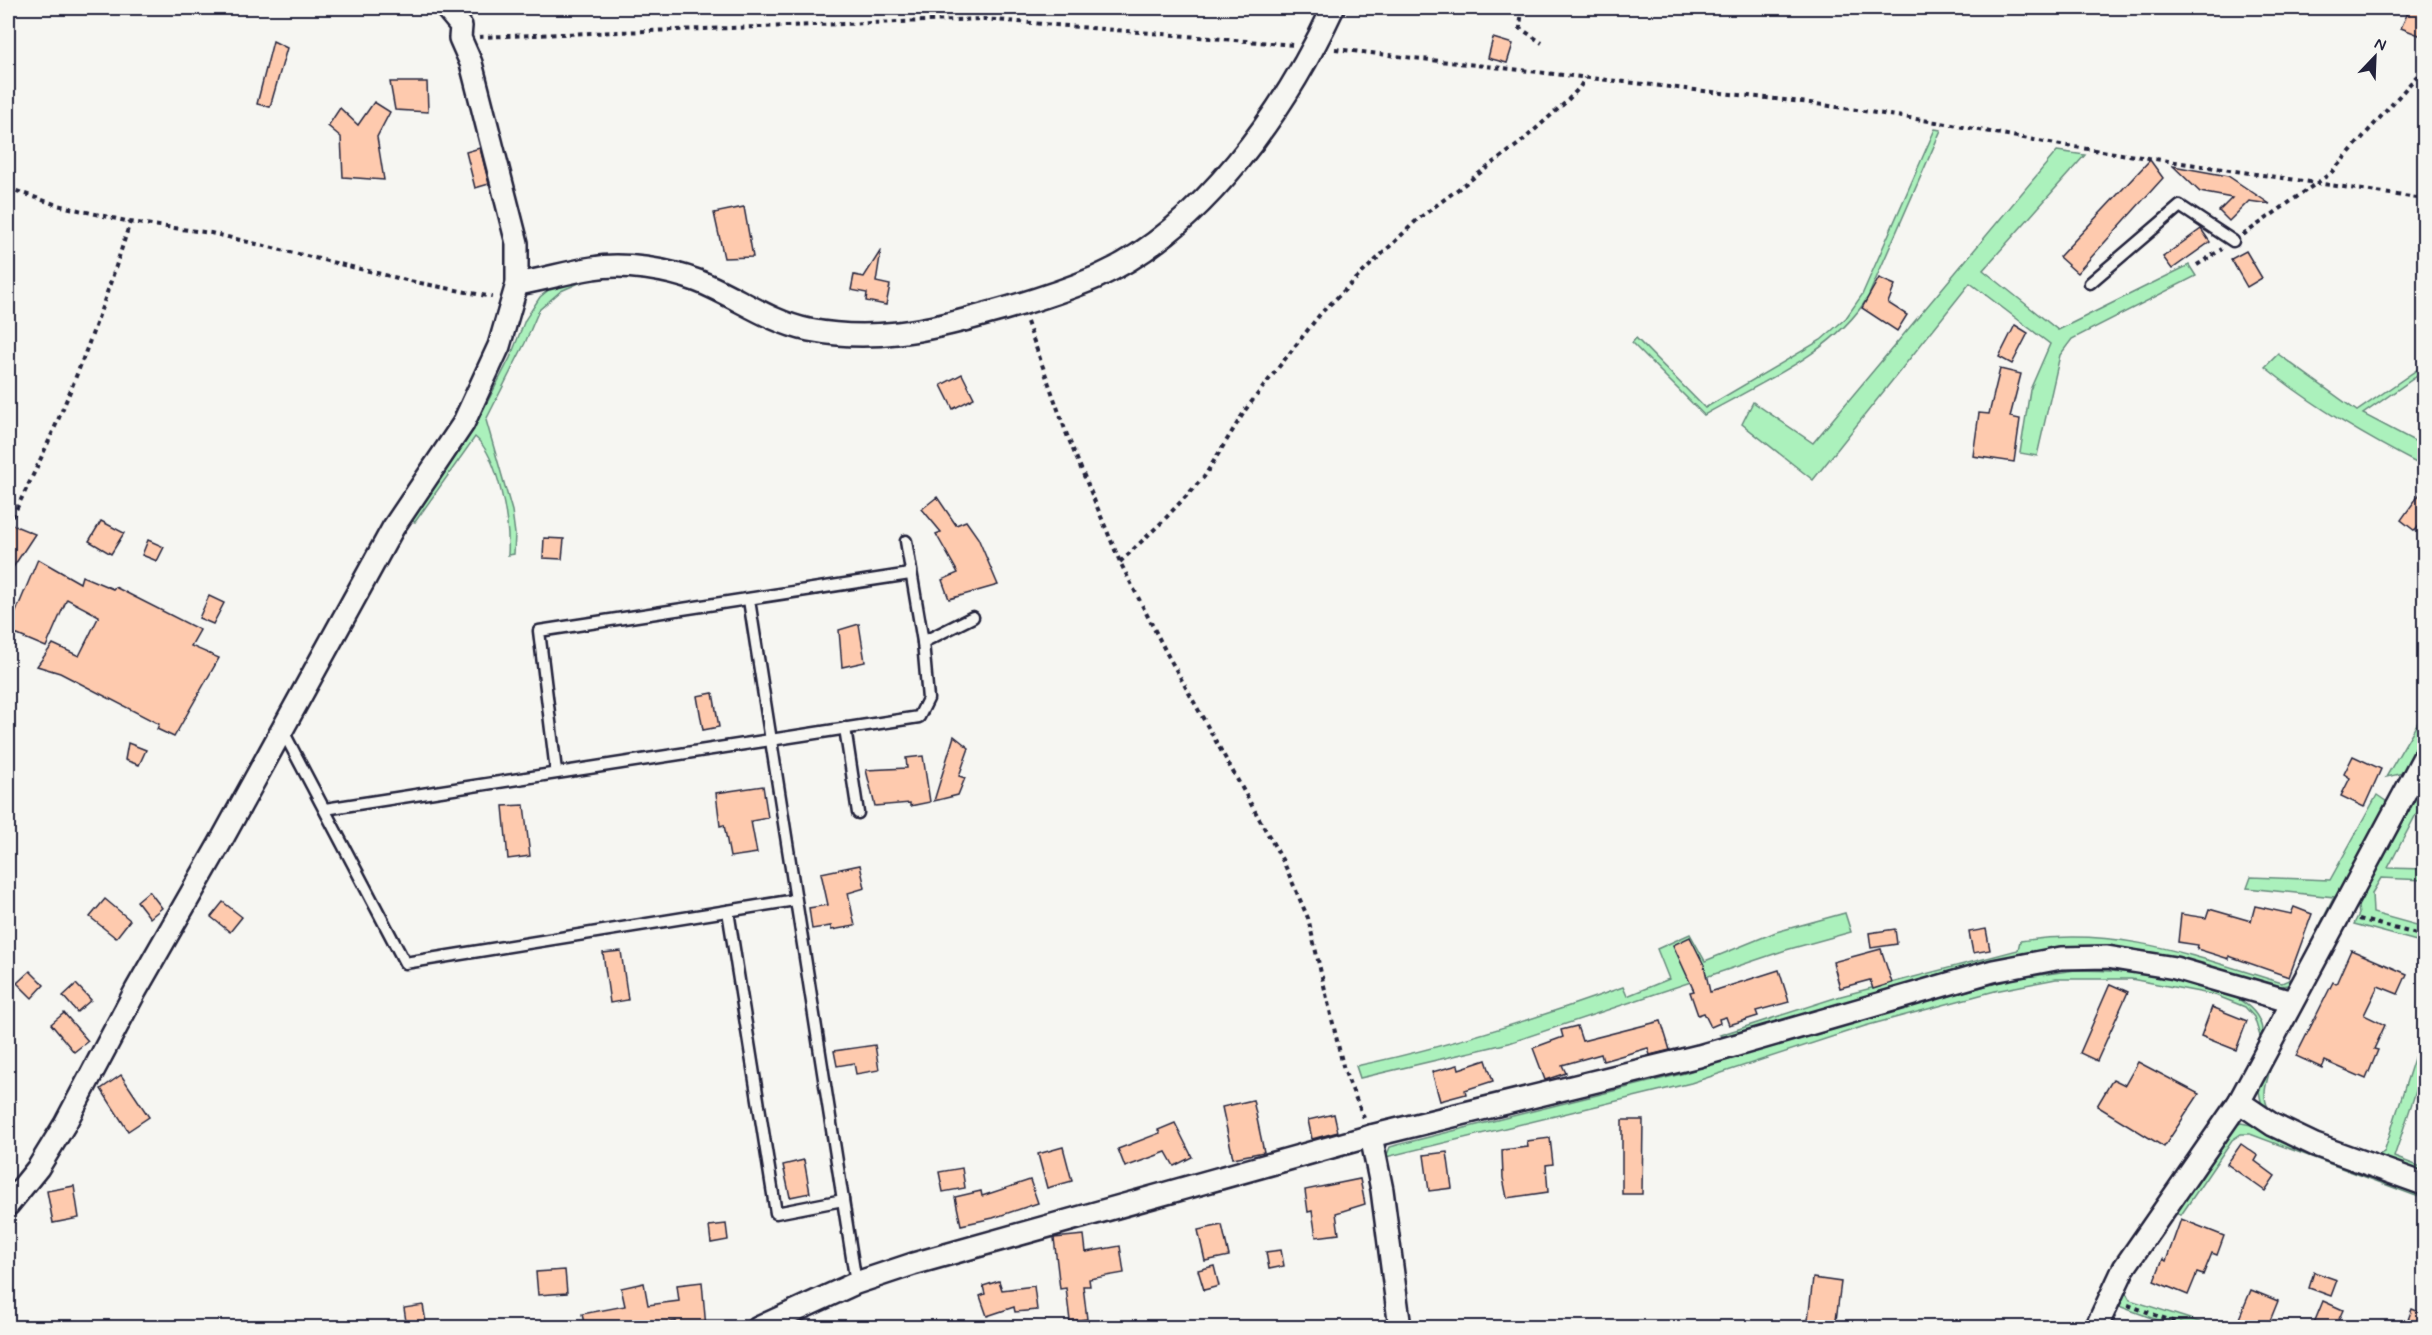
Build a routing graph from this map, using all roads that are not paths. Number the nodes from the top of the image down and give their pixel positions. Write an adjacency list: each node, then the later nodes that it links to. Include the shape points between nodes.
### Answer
1 (446, 8): 5 (street, via 461,26 460,38 471,63 517,243)
2 (1333, 8): 5 (street, via 1315,47 1276,110 1205,199 1180,223 1098,276 1020,305 904,334 843,335 778,321 698,281 654,269 595,267)
3 (2233, 241): 4 (lane, via 2180,206)
4 (2090, 283)
5 (517, 284): 12 (street, via 499,346 463,424 393,528)
6 (906, 541): 7 (lane)
7 (910, 574): 8 (lane); 10 (lane)
8 (749, 600): 13 (lane); 15 (lane, via 538,631)
9 (973, 617): 10 (lane)
10 (923, 642): 11 (lane, via 928,699 919,717)
11 (845, 728): 13 (lane); 17 (lane)
12 (283, 731): 16 (lane); 25 (street, via 65,1124 38,1168)
13 (770, 740): 15 (lane); 18 (lane)
14 (2424, 757): 20 (street)
15 (556, 771): 16 (lane)
16 (325, 809): 19 (lane, via 405,963)
17 (858, 813)
18 (795, 900): 19 (lane); 24 (lane)
19 (728, 911): 24 (lane, via 776,1213)
20 (2292, 1002): 21 (street); 22 (street, via 2175,968 2107,957 2061,958 1992,971 1699,1056)
21 (2239, 1102): 23 (street, via 2273,1125 2315,1145); 29 (street, via 2142,1240)
22 (1371, 1136): 26 (street); 28 (street)
23 (2424, 1184)
24 (843, 1200): 26 (lane)
25 (8, 1205)
26 (856, 1283): 27 (street)
27 (758, 1328)
28 (1400, 1328)
29 (2096, 1328)

